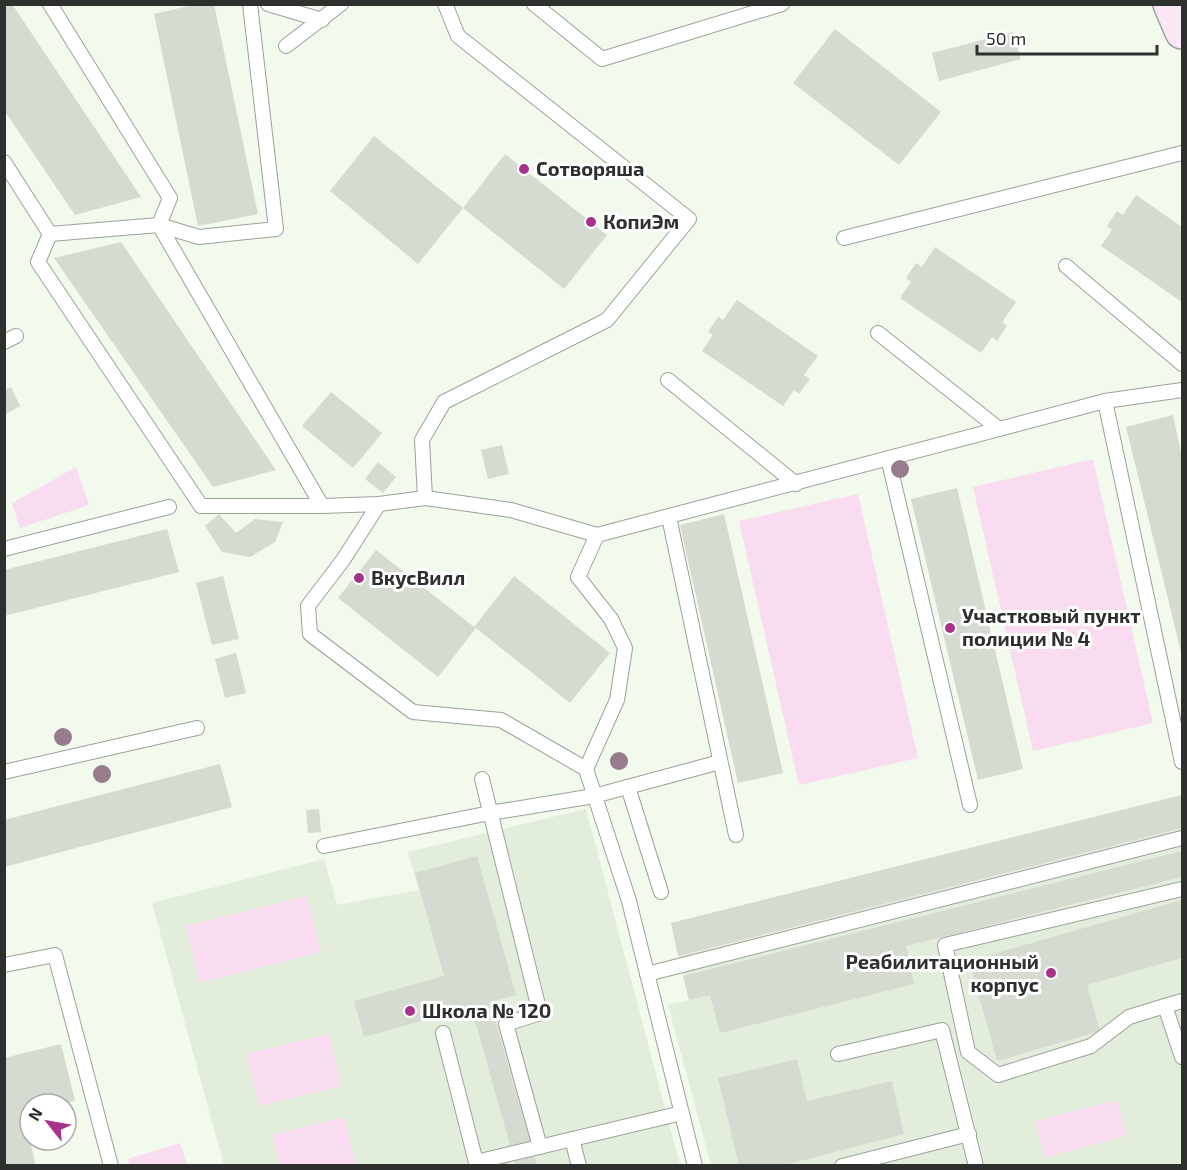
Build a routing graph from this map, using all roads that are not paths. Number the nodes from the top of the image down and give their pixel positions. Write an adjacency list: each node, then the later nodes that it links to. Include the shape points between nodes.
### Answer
1 (50, 4): 15 (lane, via 170,198)
2 (250, 4): 15 (lane, via 276,229 199,237)
3 (268, 4): 10 (lane)
4 (342, 4): 10 (lane)
5 (445, 4): 27 (lane, via 458,36 689,219 607,320 444,402 422,440)
6 (534, 4): 9 (lane, via 602,59)
7 (782, 4): 9 (lane)
8 (1170, 4): 11 (main road)
9 (763, 7)
10 (322, 20): 12 (lane)
11 (1182, 32)
12 (286, 45)
13 (1182, 153): 17 (lane)
14 (7, 170): 16 (lane)
15 (159, 225): 16 (lane); 29 (lane)
16 (50, 234): 29 (lane, via 38,262 201,506)
17 (843, 238)
18 (1066, 266): 20 (lane)
19 (878, 333): 24 (lane)
20 (1182, 364)
21 (668, 380): 26 (lane)
22 (1182, 390): 23 (lane)
23 (1106, 401): 24 (lane); 36 (lane)
24 (999, 429): 25 (lane)
25 (888, 458): 26 (lane); 42 (lane)
26 (796, 484): 31 (lane)
27 (425, 498): 28 (lane); 32 (lane, via 512,510)
28 (379, 504): 29 (lane); 37 (lane, via 309,606 310,634 413,712 501,720)
29 (322, 506)
30 (169, 507): 33 (lane)
31 (669, 518): 32 (lane); 35 (lane)
32 (597, 535): 37 (lane, via 578,577 611,619 625,648 617,700)
33 (4, 549)
34 (197, 728): 38 (lane)
35 (720, 762): 40 (lane); 44 (lane)
36 (1182, 762)
37 (586, 769): 41 (lane)
38 (4, 772)
39 (482, 779): 43 (lane)
40 (628, 787): 41 (lane); 48 (lane)
41 (594, 796): 43 (lane); 50 (lane)
42 (970, 805)
43 (490, 813): 46 (lane); 59 (lane, via 540,1013 506,1024)
44 (736, 835)
45 (1182, 838): 50 (lane)
46 (324, 846)
47 (1182, 889): 52 (lane, via 945,945 968,1052 998,1075 1091,1046 1129,1017)
48 (661, 892)
49 (4, 965): 61 (lane, via 55,955)
50 (647, 974): 56 (lane)
51 (1182, 1001): 52 (lane)
52 (1165, 1006): 55 (lane)
53 (443, 1033): 60 (lane)
54 (838, 1054): 57 (lane, via 942,1030)
55 (1182, 1057)
56 (682, 1113): 58 (lane); 63 (lane)
57 (969, 1134): 64 (lane); 65 (lane)
58 (572, 1139): 59 (lane); 62 (lane)
59 (540, 1146): 60 (lane)
60 (476, 1164)
61 (111, 1166)
62 (579, 1166)
63 (695, 1166)
64 (842, 1166)
65 (976, 1166)

